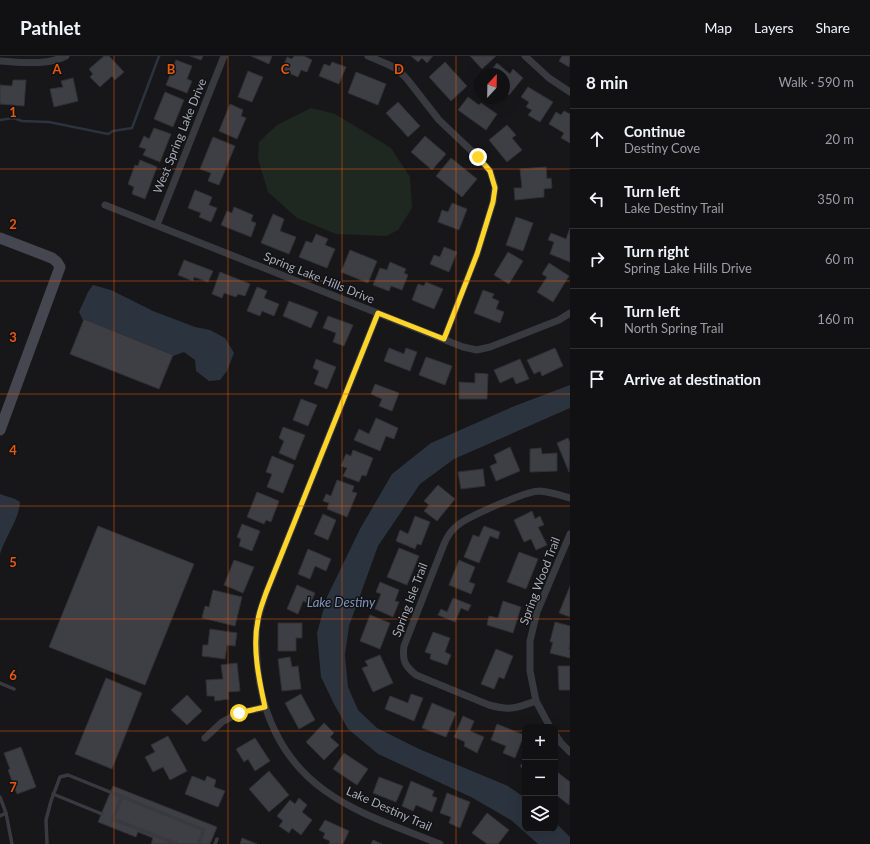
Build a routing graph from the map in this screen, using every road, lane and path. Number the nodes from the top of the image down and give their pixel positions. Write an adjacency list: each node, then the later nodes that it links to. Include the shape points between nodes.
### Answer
1 (66, 56): 5 (street, via 40,62)
2 (224, 56): 8 (street, West Spring Lake Drive)
3 (368, 56): 12 (street, via 392,67 408,79 439,120 490,171 495,188 477,254)
4 (525, 56): 6 (street, via 549,78)
5 (0, 61)
6 (570, 92)
7 (105, 205): 8 (street, Spring Lake Hills Drive)
8 (156, 225): 10 (street, Spring Lake Hills Drive)
9 (0, 238): 13 (street, via 52,258 60,267)
10 (378, 313): 12 (street, Spring Lake Hills Drive); 19 (street, Lake Destiny Trail, via 266,593 258,620 258,678)
11 (570, 313): 12 (street, Spring Lake Hills Drive, via 559,320 477,350)
12 (444, 339)
13 (0, 430)
14 (570, 498): 18 (street, Spring Isle Trail, via 539,491 525,494 471,516 457,525 444,544 404,646 403,657 407,668 416,675 489,706 515,709)
15 (570, 534): 18 (street, Spring Wood Trail, via 538,612 530,642 530,671)
16 (0, 683): 17 (lane)
17 (14, 689)
18 (536, 701): 20 (street, Spring Wood Trail)
19 (265, 707): 21 (street, via 239,713 222,722); 36 (street, Lake Destiny Trail, via 274,732 288,753 306,775 324,790 364,813)
20 (548, 724)
21 (205, 738)
22 (558, 738): 23 (street)
23 (570, 752)
24 (53, 794): 25 (lane, via 60,777 68,775); 28 (lane); 32 (lane, via 46,820)
25 (122, 796): 33 (lane, via 113,819); 34 (lane, via 204,830)
26 (0, 797): 27 (lane)
27 (6, 813): 29 (lane); 31 (lane)
28 (102, 814)
29 (0, 816)
30 (217, 839): 35 (lane)
31 (12, 844)
32 (47, 844)
33 (177, 844)
34 (198, 844)
35 (215, 844)
36 (440, 844)

